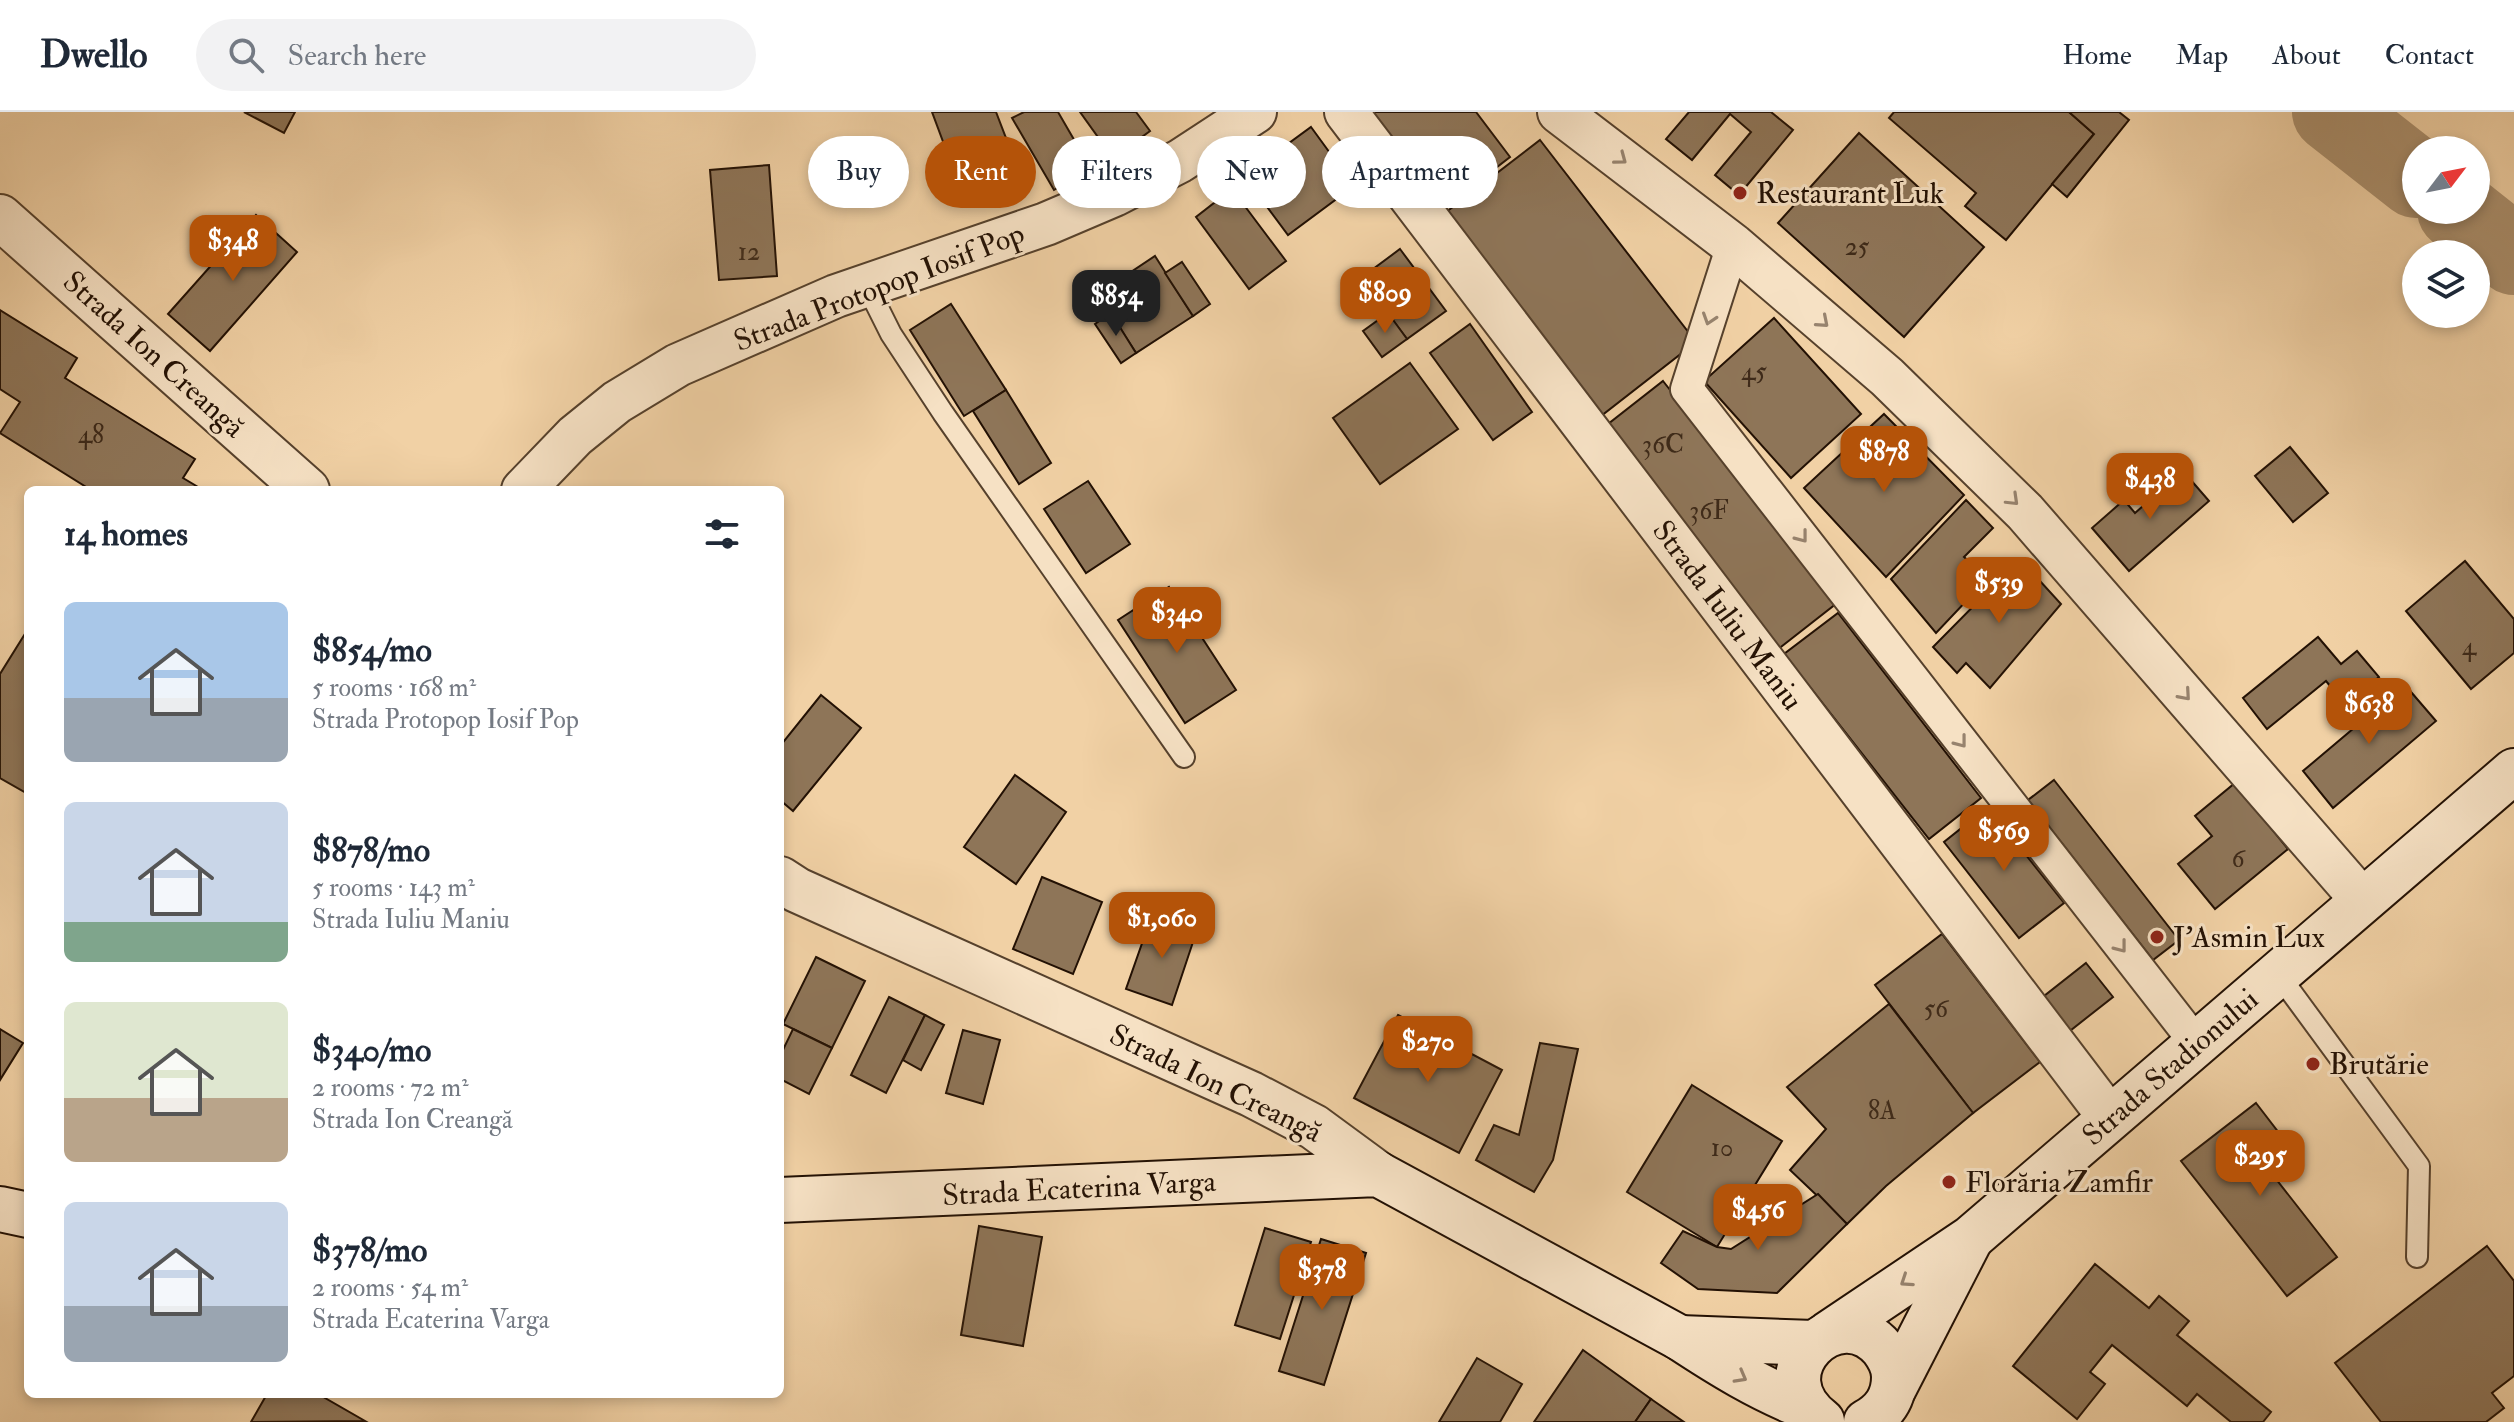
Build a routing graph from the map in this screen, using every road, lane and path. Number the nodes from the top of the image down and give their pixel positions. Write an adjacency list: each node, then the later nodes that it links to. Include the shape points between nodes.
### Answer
1 (1255, 112): 6 (street, Strada Protopop Iosif Pop, via 1180,161 1114,195)
2 (1346, 112): 15 (street, Strada Iuliu Maniu)
3 (1559, 112): 5 (street, one-way to 5)
4 (0, 217): 7 (main road, Strada Ion Creangă)
5 (1733, 245): 12 (street, one-way to 12, via 1887,377 2025,512); 14 (street, one-way to 14, via 1687,389)
6 (867, 286): 8 (street, Strada Protopop Iosif Pop, via 678,365 617,402); 9 (lane, via 891,334 943,413)
7 (303, 486)
8 (527, 486)
9 (1184, 757)
10 (2514, 771): 12 (main road, Strada Stadionului)
11 (784, 882): 16 (main road, Strada Ion Creangă, via 1251,1094 1314,1127)
12 (2363, 901): 13 (main road, Strada Stadionului)
13 (2278, 974): 14 (main road, Strada Stadionului); 21 (lane, via 2419,1166)
14 (2197, 1044): 15 (main road, Strada Stadionului)
15 (2110, 1118): 20 (main road, Strada Stadionului)
16 (1378, 1174): 17 (main road, Strada Ecaterina Varga); 22 (main road, Strada Ion Creangă)
17 (784, 1200)
18 (0, 1209): 19 (main road)
19 (24, 1214)
20 (1971, 1238): 23 (main road, Strada Stadionului, one-way to 23); 24 (main road, Strada Stadionului)
21 (2417, 1257)
22 (1680, 1338): 23 (main road, Strada Ion Creangă); 25 (main road, Strada Ion Creangă, one-way to 25, via 1727,1370)
23 (1821, 1338): 24 (main road, Strada Ion Creangă, via 1845,1331 1877,1343 1894,1372); 25 (main road, via 1801,1361 1798,1378 1798,1390)
24 (1890, 1407)
25 (1818, 1418)

